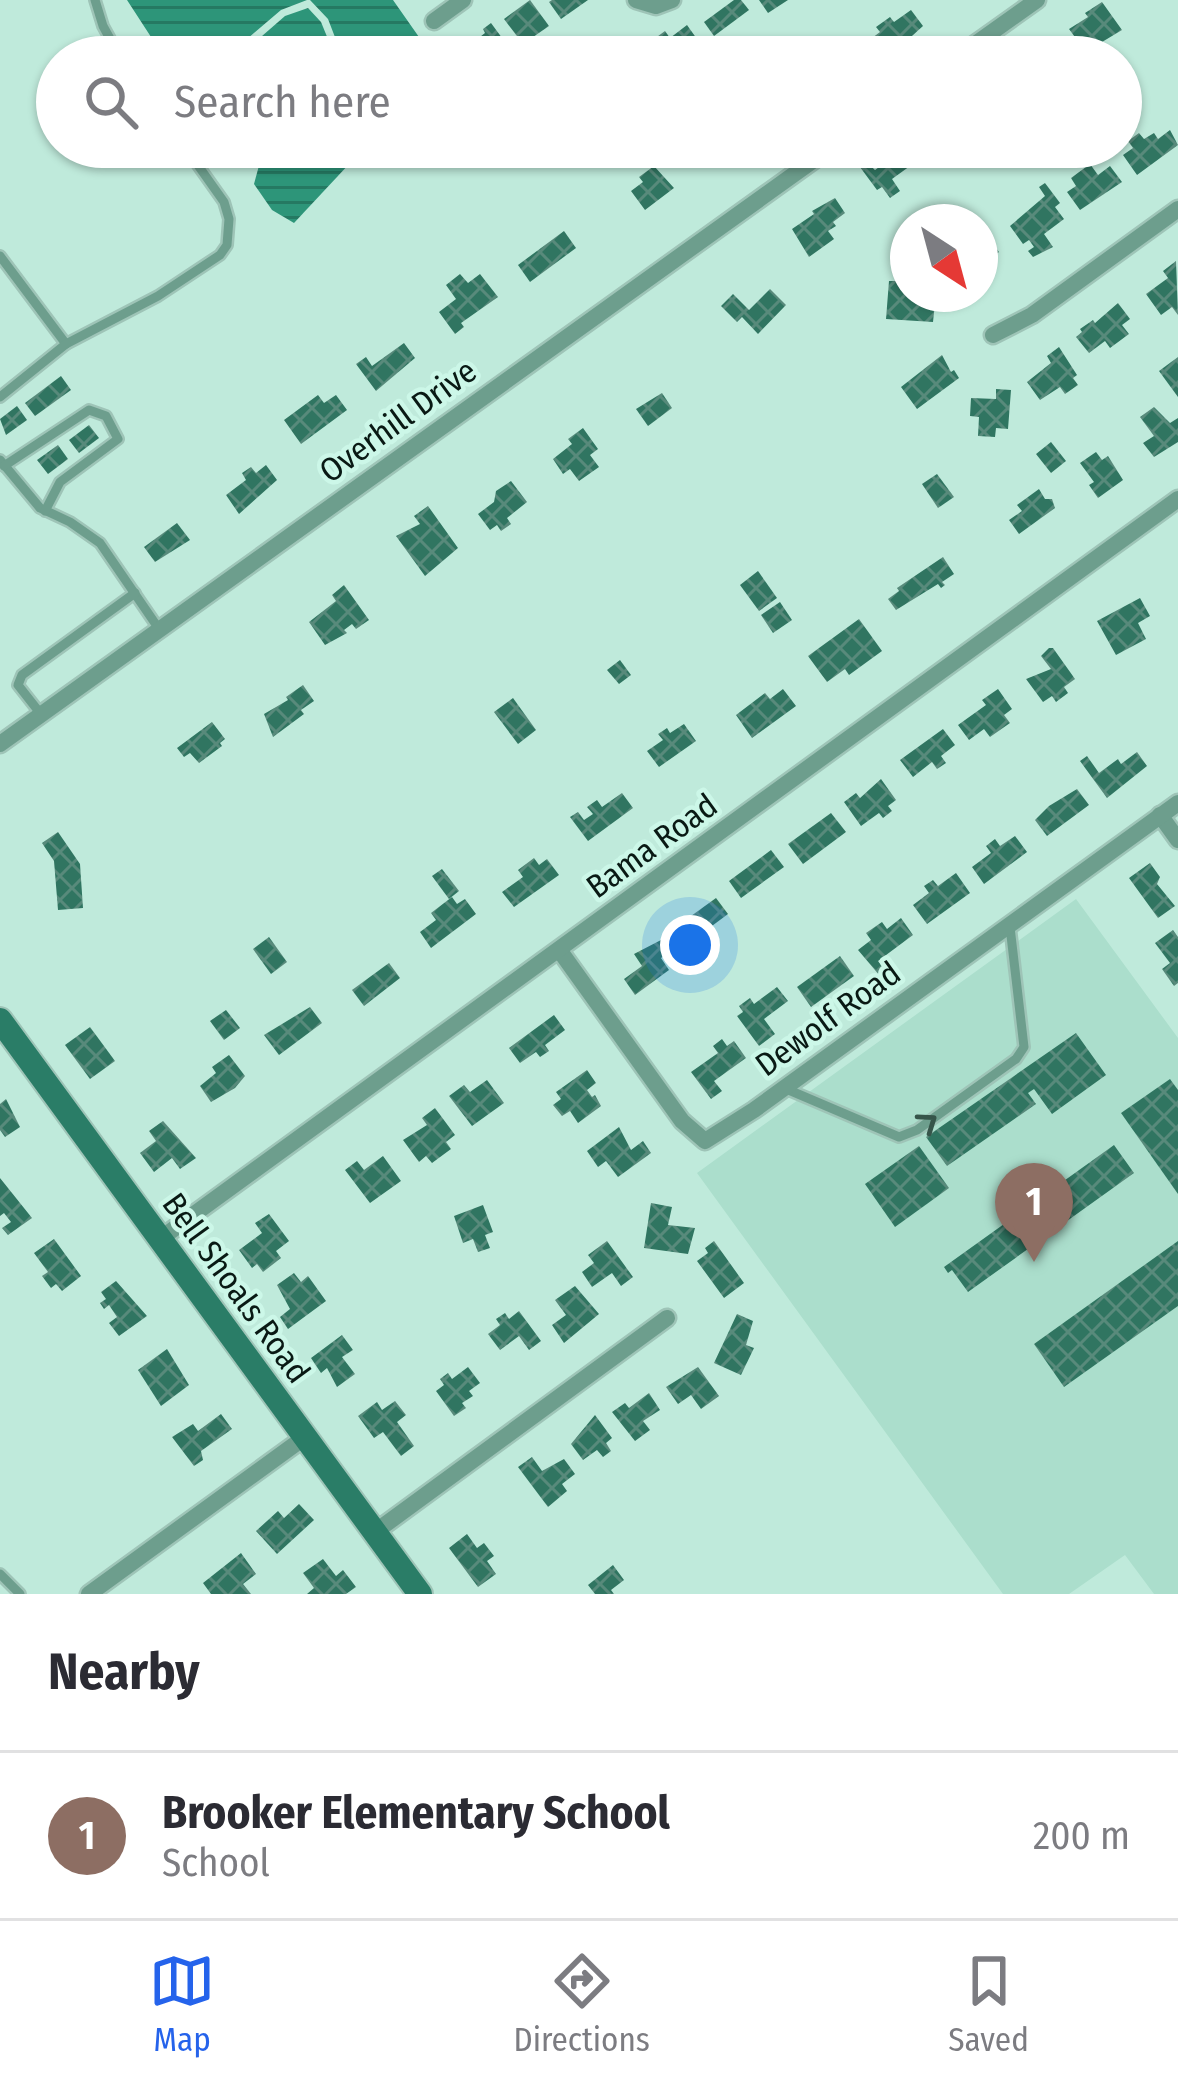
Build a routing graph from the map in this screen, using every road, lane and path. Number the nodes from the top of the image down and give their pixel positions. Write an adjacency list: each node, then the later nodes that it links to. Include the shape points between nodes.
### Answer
1 (95, 0): 7 (lane)
2 (463, 0): 6 (street)
3 (636, 0): 4 (street)
4 (672, 0)
5 (1037, 0): 8 (street)
6 (434, 20)
7 (108, 36)
8 (986, 36)
9 (200, 168): 14 (lane, via 229,219 220,255)
10 (803, 168): 20 (street, Overhill Drive)
11 (1178, 208): 13 (street)
12 (0, 256): 14 (lane)
13 (993, 335)
14 (66, 344): 15 (lane)
15 (0, 397)
16 (2, 463): 18 (lane); 18 (lane, via 89,410 106,416 118,439 60,482)
17 (1178, 500): 27 (street, Bama Road)
18 (45, 511): 19 (lane, via 100,542)
19 (135, 592): 20 (lane); 21 (lane, via 22,675 19,685)
20 (159, 629): 21 (street, Overhill Drive)
21 (41, 714): 22 (street, Overhill Drive)
22 (0, 744)
23 (1178, 803): 24 (street, Dewolf Road)
24 (1160, 815): 25 (street); 26 (street, Dewolf Road)
25 (1178, 840)
26 (1010, 924): 29 (street, Dewolf Road); 29 (lane, one-way to 26, via 899,1137 1000,1071 1024,1047)
27 (560, 951): 29 (street, Dewolf Road, via 682,1121 705,1141); 30 (street, Bama Road)
28 (0, 1020): 30 (main road, Bell Shoals Road)
29 (784, 1088)
30 (160, 1240): 32 (main road, Bell Shoals Road)
31 (667, 1318): 33 (street)
32 (304, 1437): 33 (main road, Bell Shoals Road); 36 (street)
33 (375, 1532): 37 (main road, Bell Shoals Road)
34 (0, 1574): 35 (lane)
35 (20, 1594)
36 (89, 1594)
37 (420, 1594)

